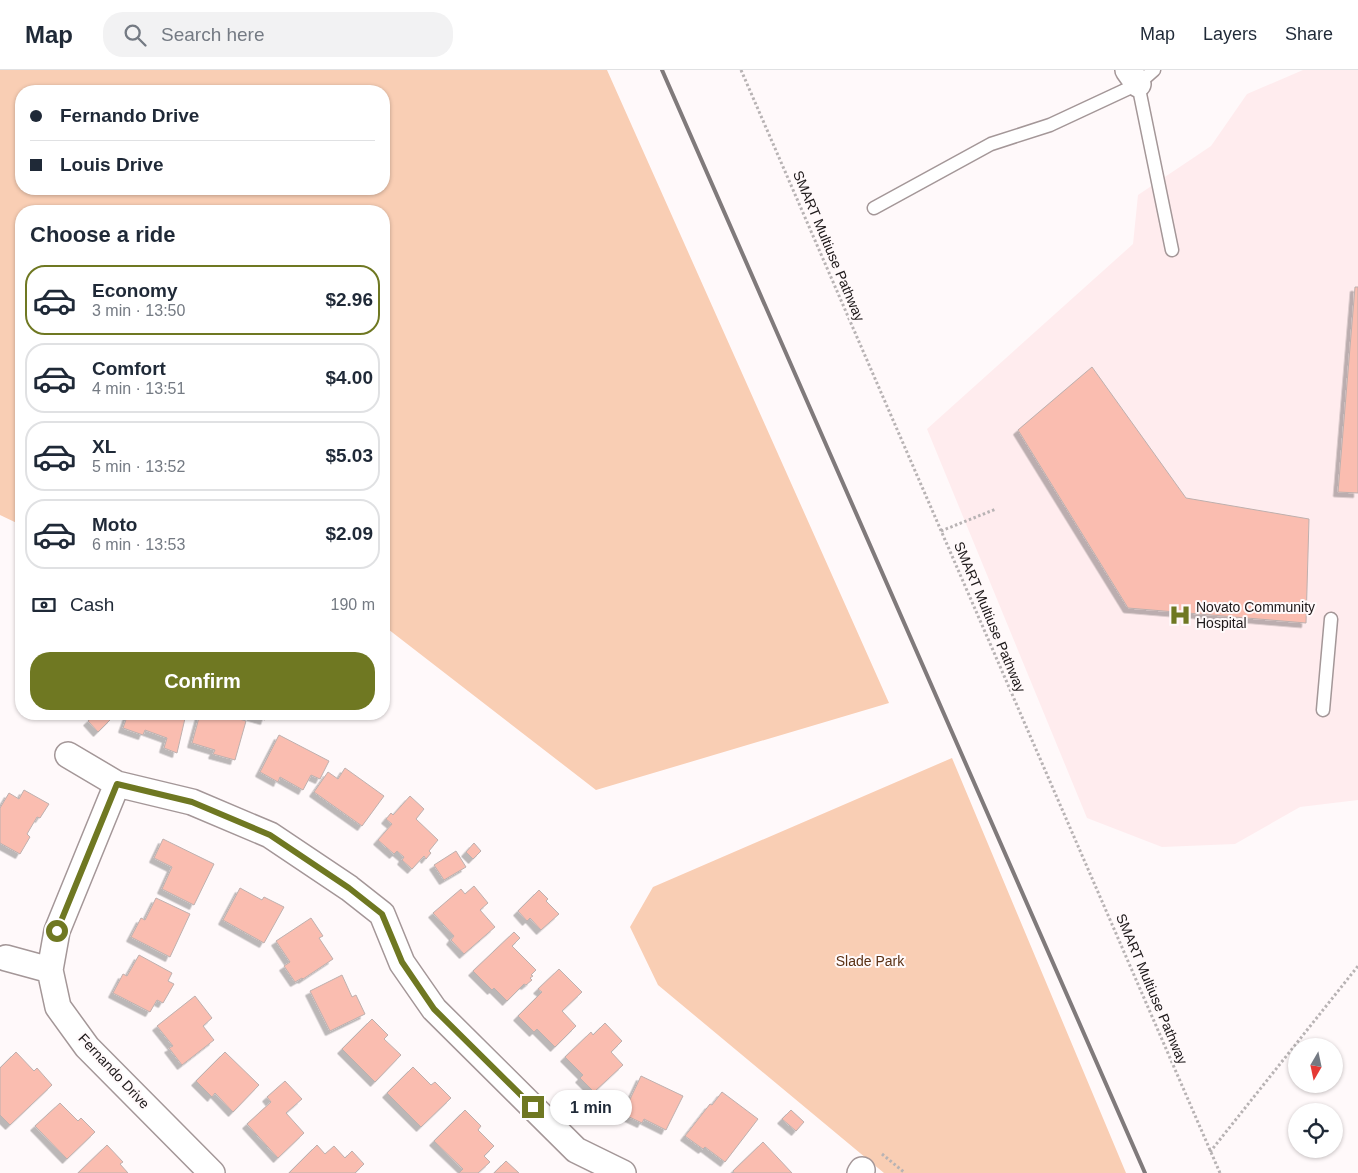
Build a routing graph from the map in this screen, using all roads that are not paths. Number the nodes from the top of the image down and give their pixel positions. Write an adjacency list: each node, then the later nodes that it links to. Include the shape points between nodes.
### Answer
1 (1140, 75): 2 (lane, via 1050,126 991,144); 3 (lane)
2 (874, 208)
3 (1172, 250)
4 (1331, 619): 5 (lane)
5 (1323, 710)
6 (68, 755): 7 (street)
7 (117, 784): 9 (street, Fernando Drive, via 57,931); 11 (street, via 192,802 270,835 349,888 382,914 402,962 434,1009 576,1150)
8 (6, 958): 9 (street)
9 (50, 970): 10 (street, Fernando Drive, via 58,1007 87,1047)
10 (212, 1173)
11 (623, 1173)

